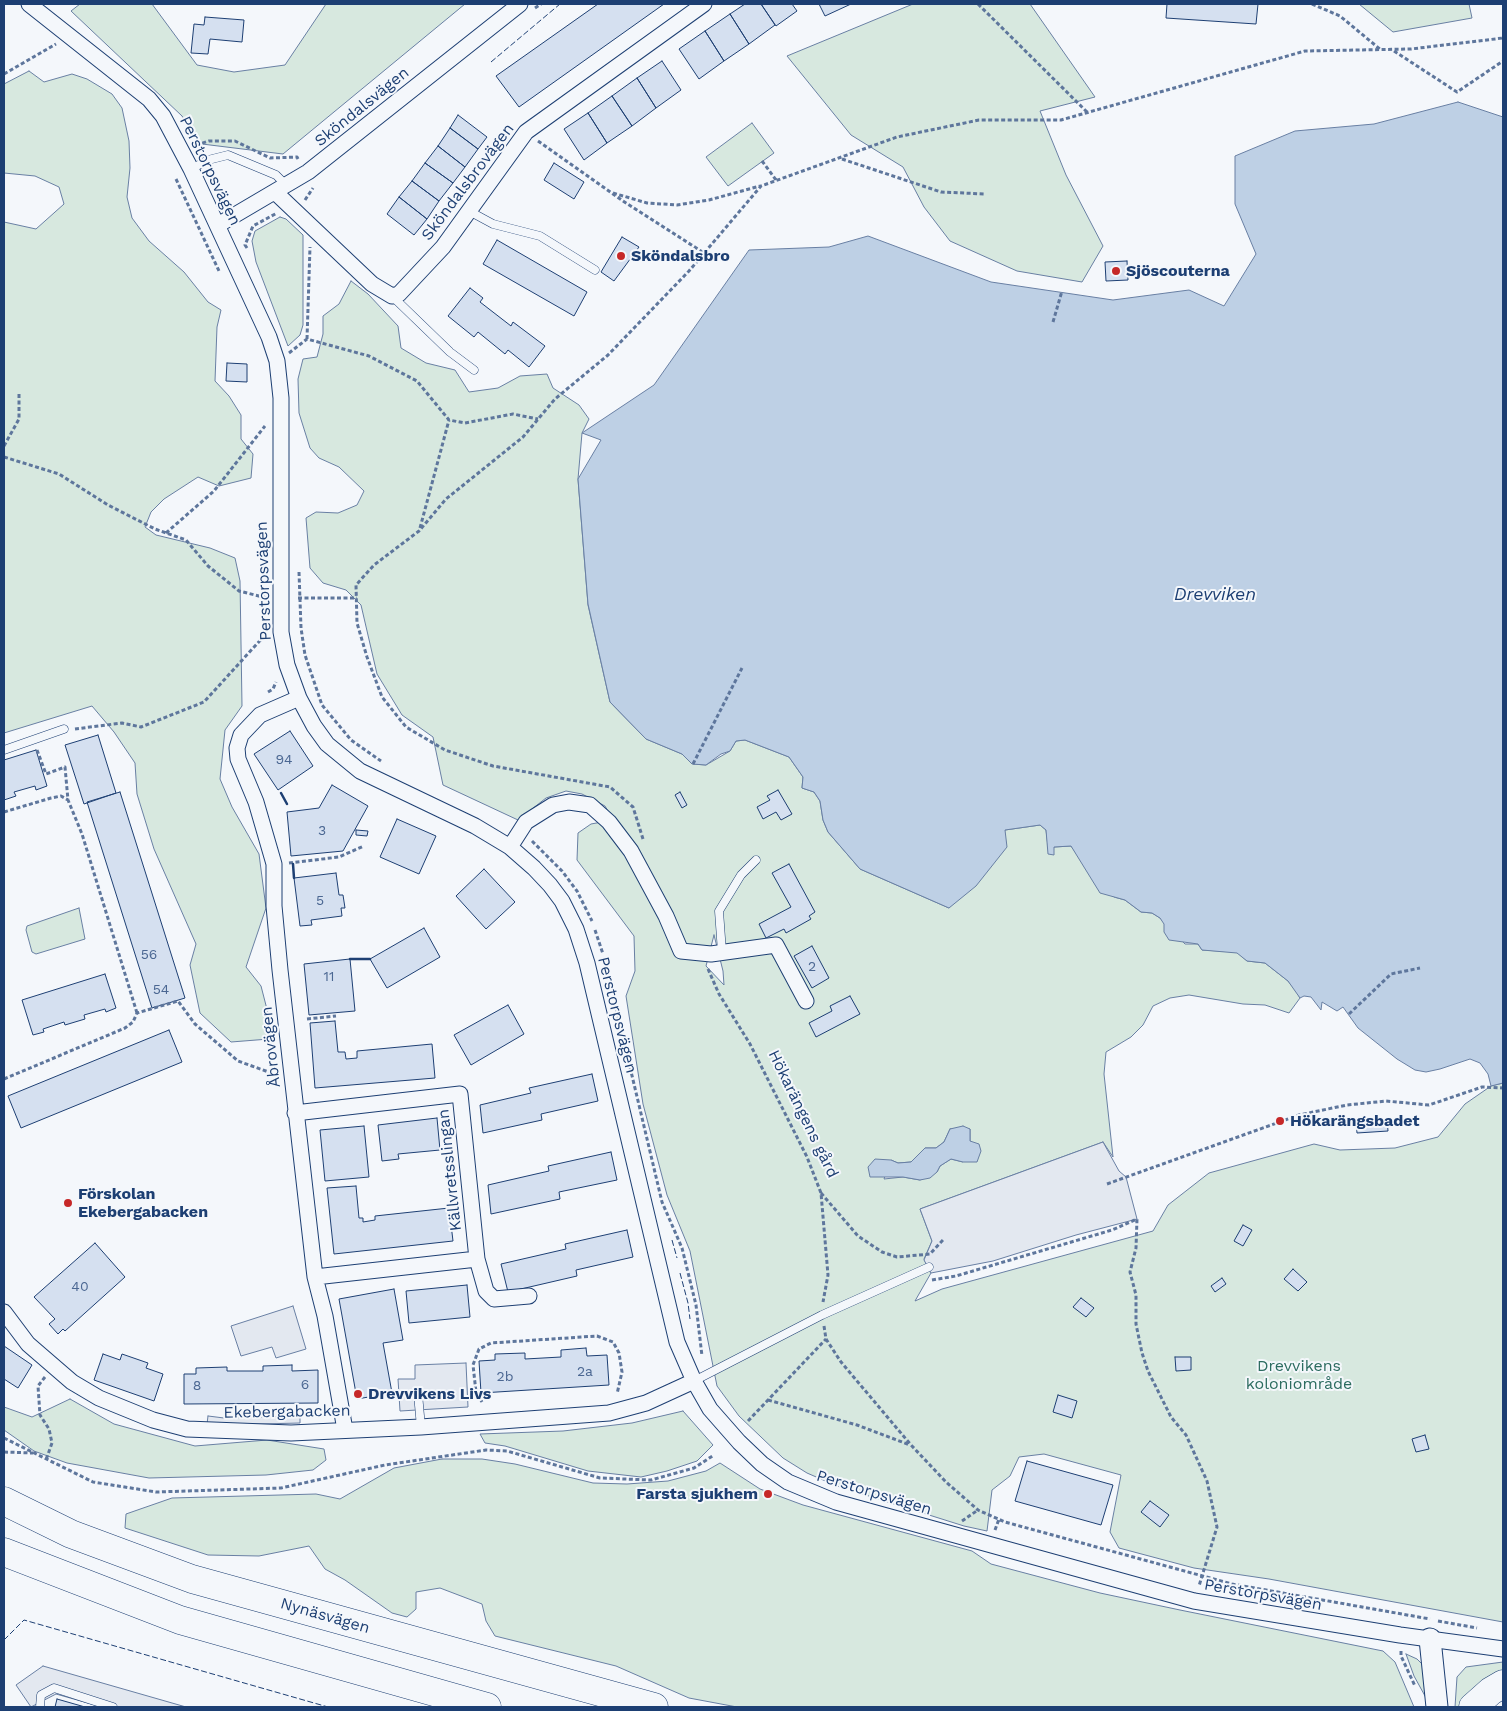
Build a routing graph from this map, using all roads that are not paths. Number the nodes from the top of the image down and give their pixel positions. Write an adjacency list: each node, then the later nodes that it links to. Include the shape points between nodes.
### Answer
1 (29, 4): 4 (street, Perstorpsvägen, via 149,99 163,116)
2 (520, 4): 5 (street, Sköndalsvägen, via 351,139)
3 (704, 4): 6 (street, Sköndalsbrovägen, via 526,132)
4 (191, 169): 5 (lane, via 228,155 276,175); 7 (street, Perstorpsvägen)
5 (281, 190): 7 (street, Sköndalsvägen); 9 (street, via 312,226 372,284)
6 (469, 211): 8 (lane, via 492,224 540,236); 9 (street, Sköndalsbrovägen, via 443,247 400,294)
7 (218, 225): 11 (street, Perstorpsvägen, via 282,358 272,598 287,665)
8 (595, 270)
9 (392, 296): 10 (lane, via 450,352)
10 (474, 370)
11 (299, 698): 14 (street, Perstorpsvägen, via 327,744 360,771 475,826); 18 (street, Åbrovägen, via 260,715 241,735 237,748 274,864 274,906)
12 (64, 729): 13 (lane)
13 (4, 750)
14 (510, 847): 16 (street, via 526,822 553,805 569,802 590,805 609,822 630,851 666,916 681,951); 24 (street, Perstorpsvägen, via 550,885 576,929 604,1030 668,1312 677,1342)
15 (756, 860): 16 (lane, via 741,875 719,911)
16 (722, 952): 17 (street, via 776,945)
17 (806, 1001)
18 (295, 1112): 19 (street, Källvretsslingan, via 460,1094); 21 (street, Åbrovägen)
19 (477, 1259): 21 (street); 22 (street, Källvretsslingan, via 486,1291 494,1299)
20 (929, 1267): 24 (lane, via 822,1315)
21 (315, 1277): 27 (street, Åbrovägen)
22 (530, 1296)
23 (4, 1312): 27 (street, Ekebergabacken, via 28,1344 72,1382 100,1398 153,1420 187,1429 227,1432)
24 (701, 1378): 26 (street, Ekebergabacken, via 646,1404 609,1412); 30 (street, Perstorpsvägen, via 710,1409 762,1464 811,1493 1194,1601)
25 (418, 1394): 26 (lane)
26 (421, 1427): 27 (street, Ekebergabacken)
27 (345, 1430)
28 (4, 1501): 36 (highway, Nynäsvägen, via 71,1534 192,1579)
29 (4, 1552): 35 (highway, via 180,1620)
30 (1436, 1640): 31 (street, Perstorpsvägen); 37 (main road); 38 (main road)
31 (1503, 1649)
32 (1503, 1684): 39 (highway)
33 (40, 1707): 34 (lane, via 41,1695 54,1688)
34 (113, 1707)
35 (487, 1707)
36 (654, 1707)
37 (1437, 1707)
38 (1449, 1707)
39 (1473, 1707)

